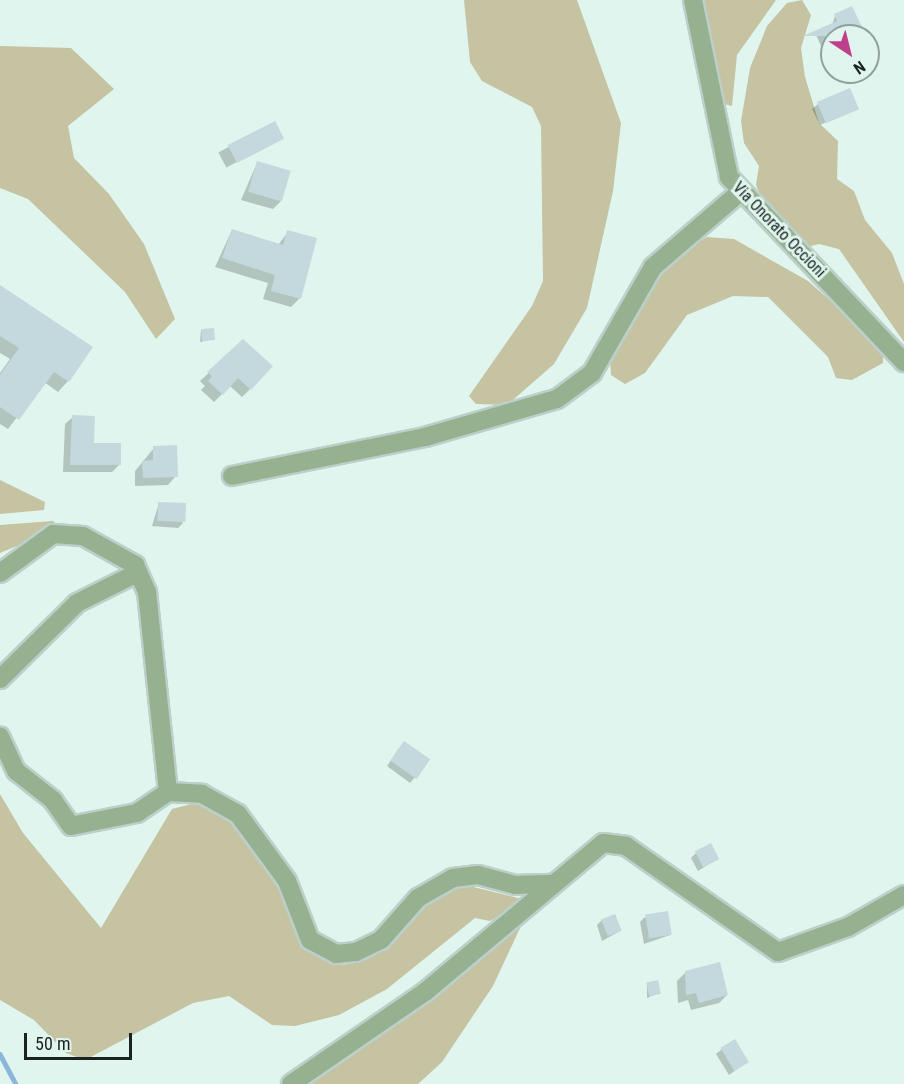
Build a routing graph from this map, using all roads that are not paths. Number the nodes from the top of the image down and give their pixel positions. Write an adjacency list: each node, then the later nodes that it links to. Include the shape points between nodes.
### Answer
1 (693, 0): 2 (street, Via Onorato Occioni, via 718,142)
2 (739, 193): 3 (street, Via Onorato Occioni, via 873,323); 4 (street, via 653,267 599,364 557,399 436,434)
3 (904, 362)
4 (232, 476)
5 (0, 573): 6 (street, via 36,542 70,533 116,552)
6 (137, 573): 7 (street, via 77,603); 9 (street, via 147,592)
7 (0, 679)
8 (0, 736): 9 (street, via 16,771 52,800 71,826 137,813)
9 (168, 792): 10 (street, via 202,794 238,814 287,881 310,940 336,954 356,952 381,940 418,898 453,878 478,875 515,885)
10 (553, 884): 11 (street, via 603,843 619,842 778,952 848,927); 12 (street, via 425,992)
11 (904, 895)
12 (291, 1084)

